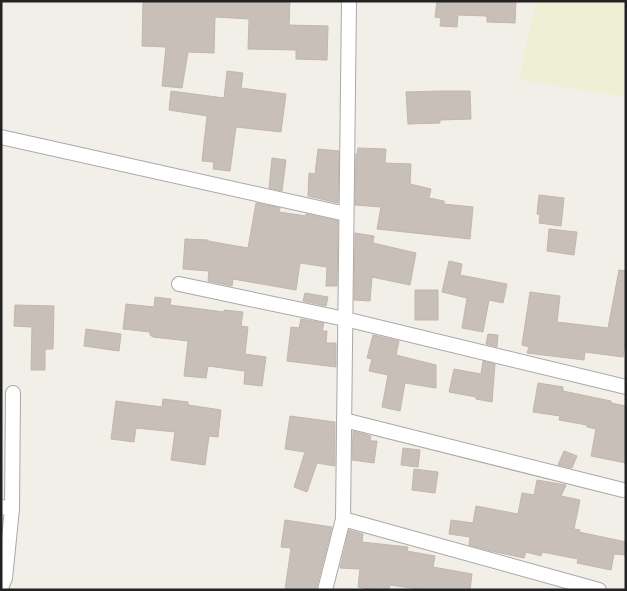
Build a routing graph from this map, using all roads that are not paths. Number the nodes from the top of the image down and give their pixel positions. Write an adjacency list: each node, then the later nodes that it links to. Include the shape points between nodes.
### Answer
1 (349, 1): 3 (street)
2 (1, 137): 3 (street)
3 (346, 214): 5 (street)
4 (179, 284): 5 (street)
5 (345, 319): 6 (street); 8 (street)
6 (626, 387)
7 (13, 393): 10 (street)
8 (344, 420): 9 (street); 11 (street)
9 (623, 490)
10 (6, 508): 12 (street, via 5,578)
11 (343, 519): 13 (street); 14 (street)
12 (1, 588)
13 (326, 590)
14 (599, 590)

